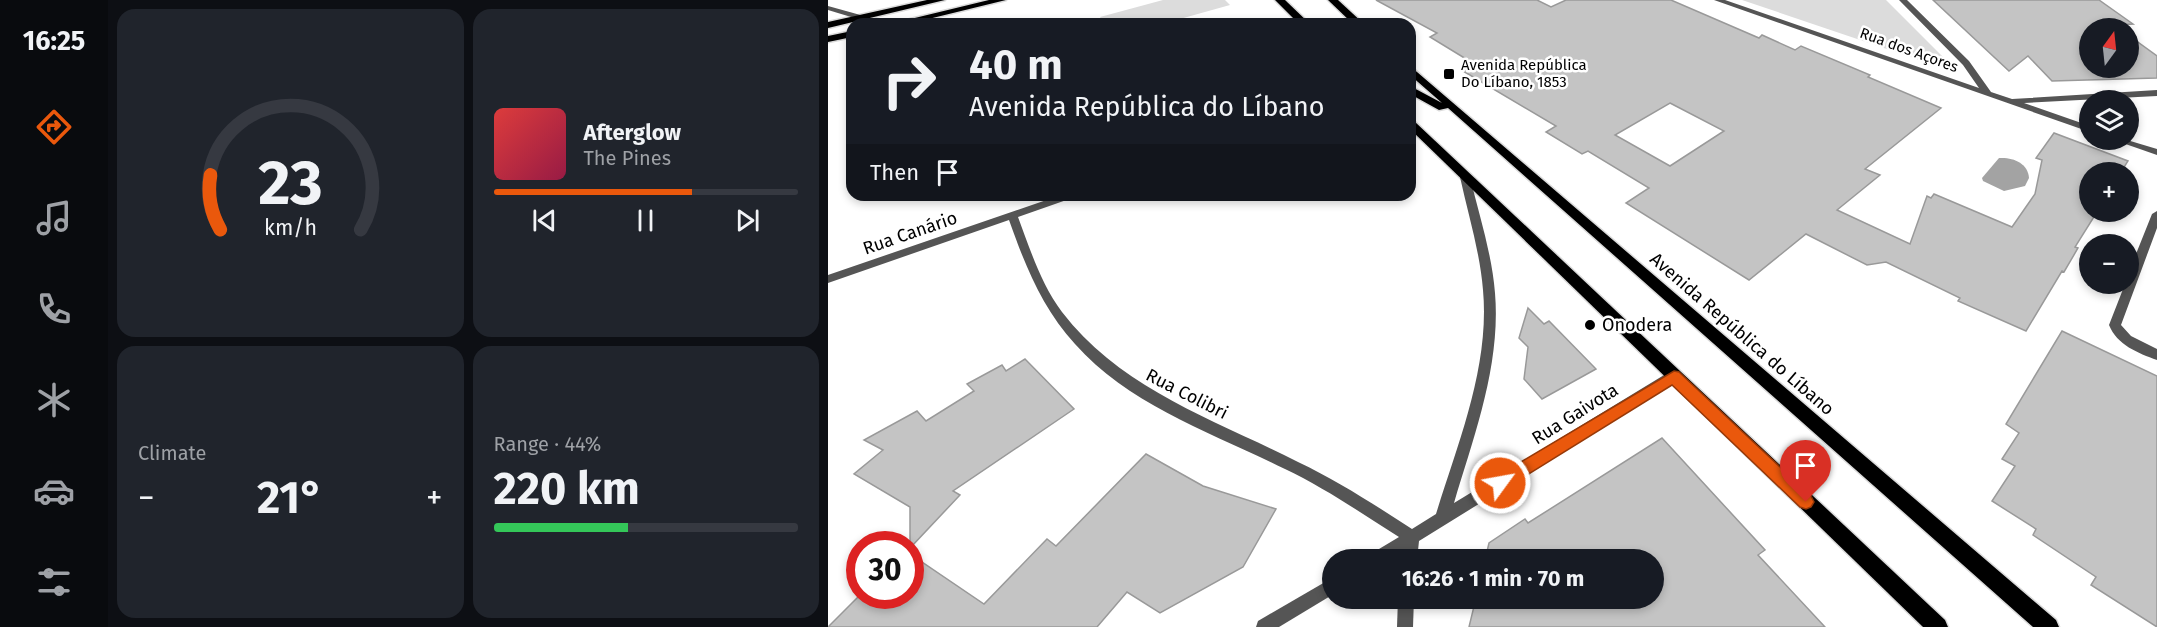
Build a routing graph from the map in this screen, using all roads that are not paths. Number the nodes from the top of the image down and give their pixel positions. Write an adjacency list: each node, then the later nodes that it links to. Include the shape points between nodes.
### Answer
1 (940, 0): 8 (main road)
2 (1001, 0): 9 (main road)
3 (1280, 0): 10 (main road)
4 (1333, 0): 11 (main road)
5 (1718, 0): 19 (street, Rua dos Açores)
6 (1903, 0): 19 (street, via 1966,63)
7 (828, 8): 8 (street)
8 (861, 18)
9 (922, 18)
10 (1299, 18)
11 (1352, 18)
12 (846, 21): 13 (main road)
13 (828, 25)
14 (846, 35): 15 (main road)
15 (828, 39)
16 (1416, 74): 25 (main road, Avenida República do Líbano)
17 (1416, 92): 25 (main road, via 1448,110)
18 (2157, 93): 20 (street)
19 (1989, 95): 20 (street, Rua dos Açores)
20 (2008, 102): 21 (street, Rua dos Açores)
21 (2079, 125)
22 (1416, 129): 26 (main road)
23 (2139, 146): 24 (street)
24 (2157, 152)
25 (1529, 174): 42 (main road, Avenida República do Líbano)
26 (1465, 177): 32 (main road); 33 (street, via 1486,272 1490,318 1486,363)
27 (1053, 201): 29 (street, Rua Canário)
28 (2157, 214): 31 (street, via 2115,325 2123,337)
29 (1012, 215): 30 (street, Rua Canário); 34 (street, Rua Colibri, via 1034,275 1058,315 1086,348 1126,383 1335,488)
30 (828, 279)
31 (2157, 355)
32 (1674, 376): 33 (street, Rua Gaivota); 41 (main road)
33 (1442, 518): 34 (street, Rua Gaivota)
34 (1412, 537): 35 (street, Rua Gaivota); 36 (street)
35 (1393, 549)
36 (1410, 549)
37 (1322, 592): 39 (street)
38 (1406, 609): 40 (street)
39 (1264, 627)
40 (1405, 627)
41 (1938, 627)
42 (2049, 627)

